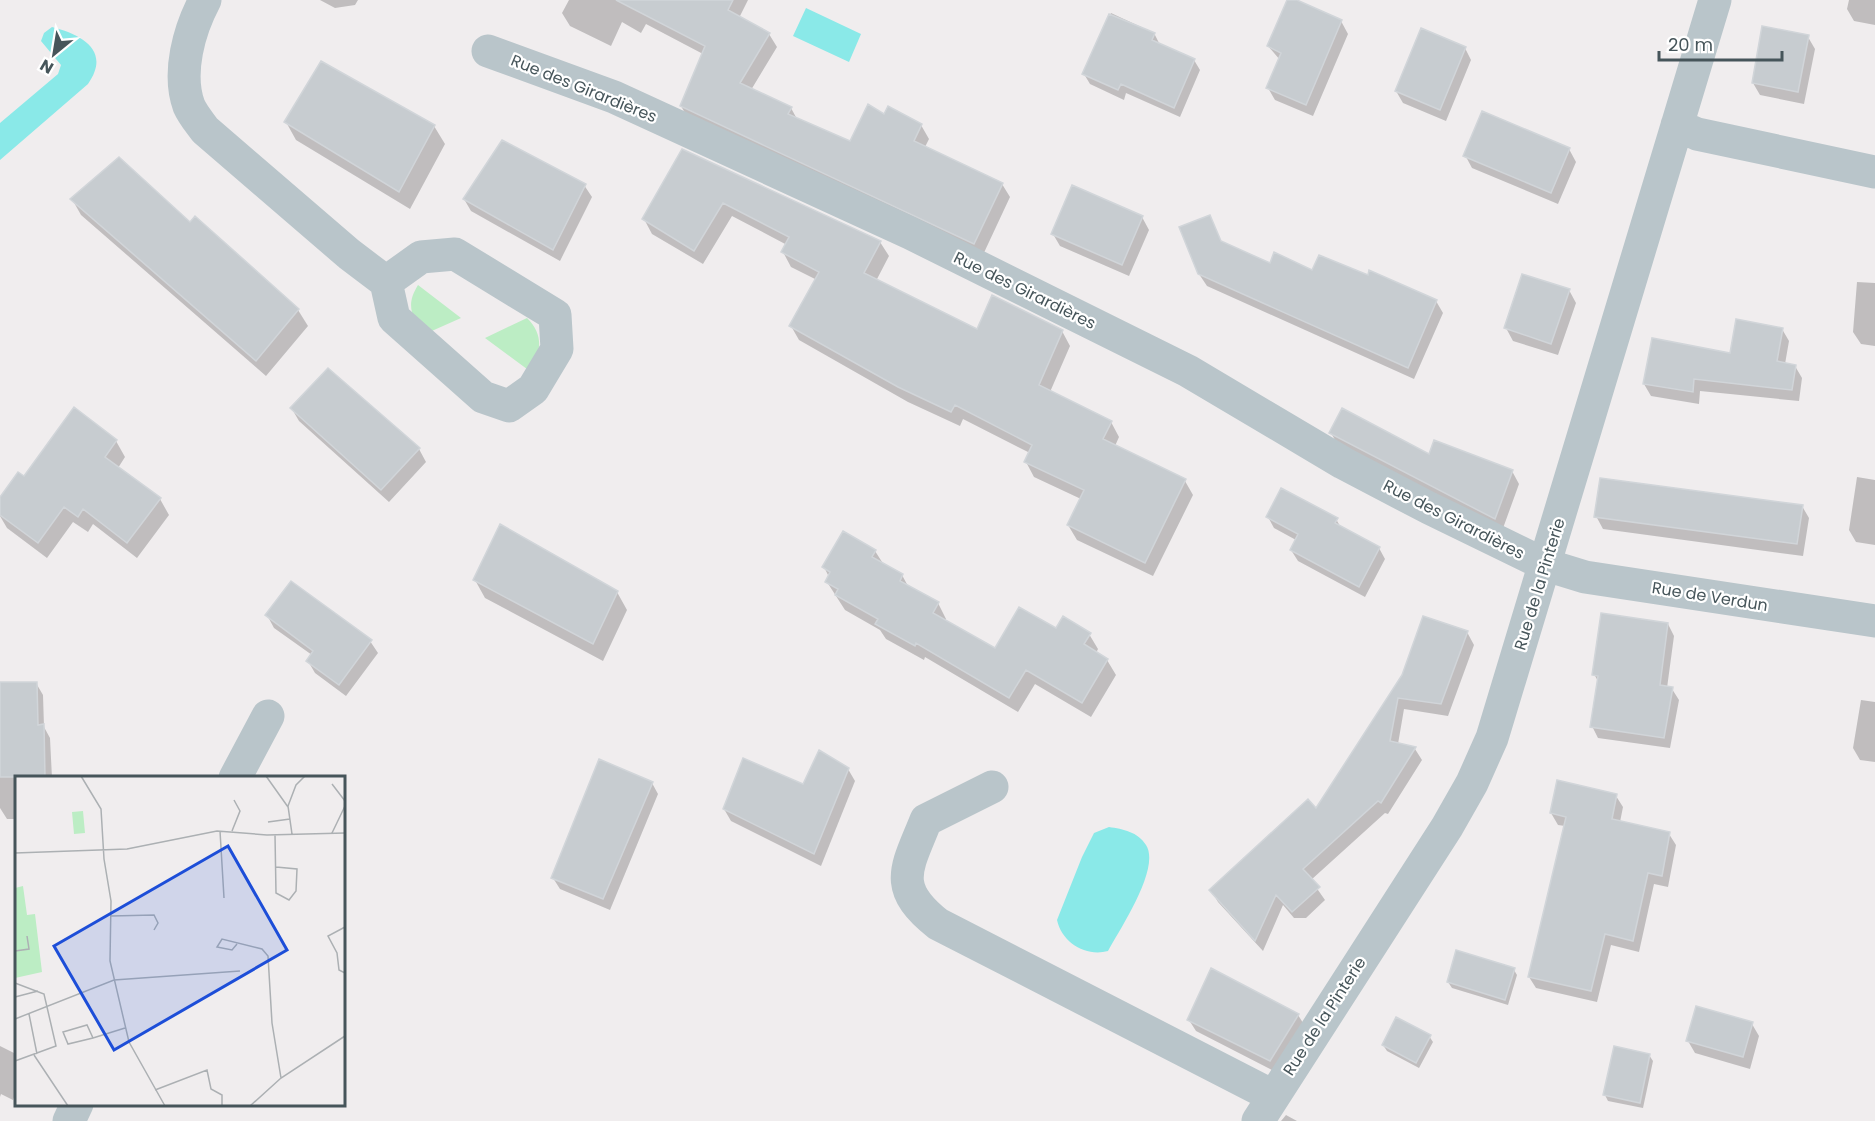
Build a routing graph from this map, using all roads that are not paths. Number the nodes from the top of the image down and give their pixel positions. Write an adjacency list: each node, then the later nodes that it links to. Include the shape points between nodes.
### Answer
1 (205, 0): 6 (street, via 184,68 189,106 205,130)
2 (1714, 0): 4 (street, Rue de la Pinterie)
3 (488, 51): 7 (street, Rue des Girardières, via 614,97 921,238 1188,371 1343,463)
4 (1677, 125): 5 (street, via 1697,134); 7 (street, Rue de la Pinterie)
5 (1875, 172)
6 (386, 282): 6 (street, via 394,318 483,397 509,406 532,389 557,349 555,315 455,254 421,257)
7 (1546, 565): 8 (street, Rue de Verdun, via 1585,577); 13 (street, Rue de la Pinterie, via 1492,738 1472,783)
8 (1875, 621)
9 (268, 716): 10 (street)
10 (236, 776)
11 (992, 787): 13 (street, via 926,820 906,876 910,895 919,909 938,924)
12 (76, 1106): 14 (street)
13 (1266, 1108)
14 (69, 1121)

